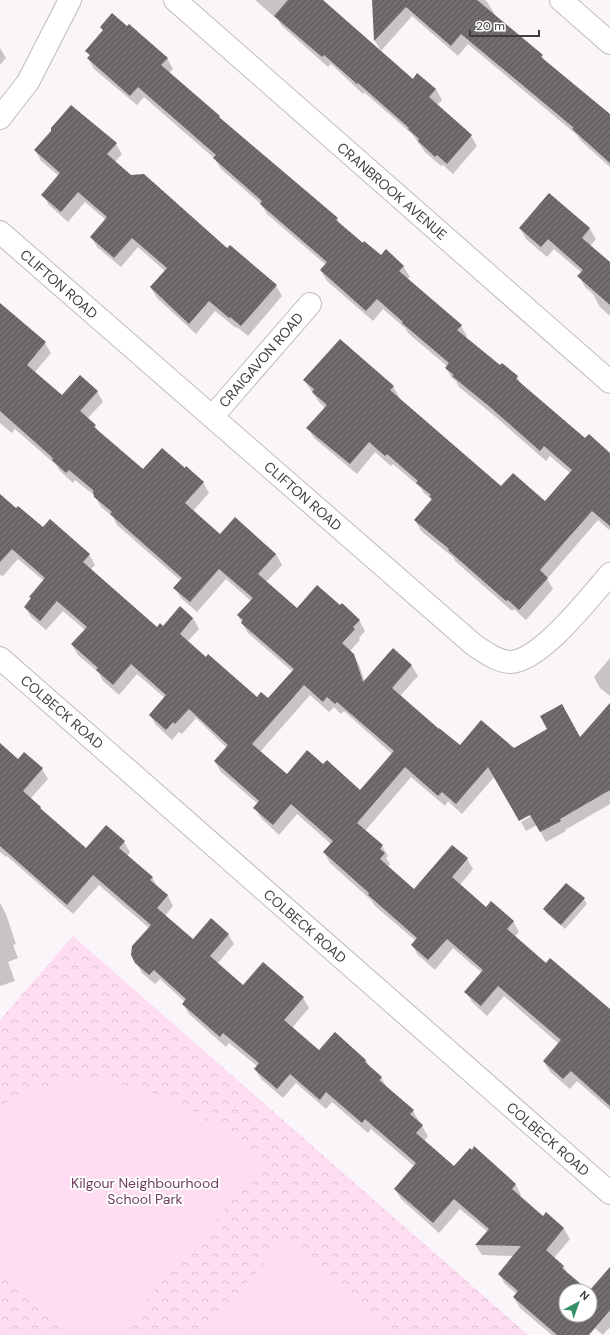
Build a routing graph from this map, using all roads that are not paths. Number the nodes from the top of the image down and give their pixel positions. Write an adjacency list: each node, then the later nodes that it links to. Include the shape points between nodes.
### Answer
1 (70, 0): 5 (street, via 28,82)
2 (175, 0): 8 (street, CRANBROOK AVENUE)
3 (561, 0): 4 (street)
4 (610, 43)
5 (0, 118)
6 (0, 232): 9 (street, CLIFTON ROAD)
7 (310, 304): 9 (street, CRAIGAVON ROAD)
8 (610, 382)
9 (212, 417): 10 (street, CLIFTON ROAD, via 474,645 499,660 518,661 544,645)
10 (610, 574)
11 (0, 658): 12 (street, COLBECK ROAD)
12 (610, 1193)

